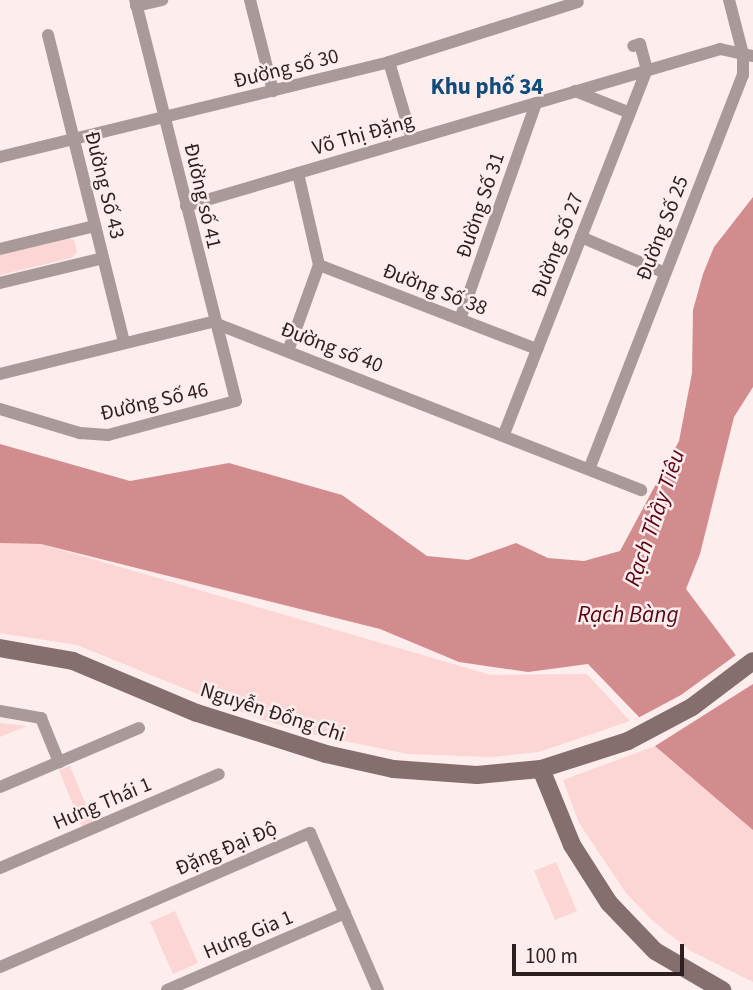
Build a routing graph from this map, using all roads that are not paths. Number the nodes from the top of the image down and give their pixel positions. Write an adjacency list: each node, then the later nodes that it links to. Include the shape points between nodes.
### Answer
1 (162, 0): 5 (street)
2 (250, 0): 12 (street)
3 (729, 0): 9 (street, Đường Số 25)
4 (578, 2): 6 (street, Đường số 30)
5 (135, 3): 16 (street, Đường số 41)
6 (545, 5): 10 (street, Đường số 30)
7 (48, 35): 17 (street, Đường Số 43)
8 (633, 46): 11 (street, via 640,44)
9 (748, 55): 11 (street, Võ Thị Đặng, via 720,49); 27 (street, Đường Số 25)
10 (389, 62): 12 (street, Đường số 30); 18 (street)
11 (647, 70): 13 (street, Võ Thị Đặng); 15 (street, Đường Số 27)
12 (273, 91): 16 (street, Đường số 30)
13 (575, 91): 14 (street, Võ Thị Đặng); 15 (street)
14 (536, 103): 18 (street, Võ Thị Đặng); 29 (street, Đường Số 31)
15 (630, 113): 23 (street, Đường Số 27)
16 (164, 117): 17 (street, Đường số 30); 21 (street, Đường số 41)
17 (74, 139): 19 (street, Đường số 30); 22 (street, Đường Số 43)
18 (412, 139): 20 (street, Võ Thị Đặng)
19 (0, 158)
20 (298, 173): 21 (street, Võ Thị Đặng); 26 (street)
21 (186, 206): 30 (street, Đường số 41)
22 (95, 226): 24 (street); 25 (street, Đường Số 43)
23 (581, 237): 27 (street); 32 (street, Đường Số 27)
24 (0, 249)
25 (103, 258): 28 (street); 31 (street, Đường Số 43)
26 (318, 265): 29 (street, Đường Số 38); 33 (street)
27 (665, 273): 38 (street, Đường Số 25)
28 (0, 283)
29 (460, 319): 32 (street, Đường Số 38)
30 (212, 322): 31 (street); 33 (street, Đường số 40); 35 (street, Đường số 41)
31 (124, 343): 34 (street)
32 (537, 349): 37 (street, Đường Số 27)
33 (288, 351): 37 (street, Đường số 40)
34 (0, 373)
35 (236, 401): 36 (street, Đường Số 46, via 108,435 80,433)
36 (0, 409)
37 (504, 434): 38 (street, Đường số 40)
38 (590, 467): 39 (street, Đường số 40)
39 (641, 490)
40 (0, 648): 45 (street, Nguyễn Đổng Chi, via 73,661 197,713 361,762 436,774)
41 (753, 662): 45 (street, Nguyễn Đổng Chi, via 673,719 592,754)
42 (0, 711): 44 (street, via 41,718)
43 (139, 728): 44 (street)
44 (59, 762): 47 (street)
45 (541, 769): 53 (street, via 572,845 608,903 655,951)
46 (219, 774): 48 (street, Hưng Thái 1)
47 (0, 787)
48 (0, 868)
49 (345, 913): 50 (street, Đặng Đại Độ, via 310,833); 51 (street, Hưng Gia 1); 52 (street, Đặng Đại Độ)
50 (0, 967)
51 (167, 990)
52 (378, 990)
53 (722, 990)

